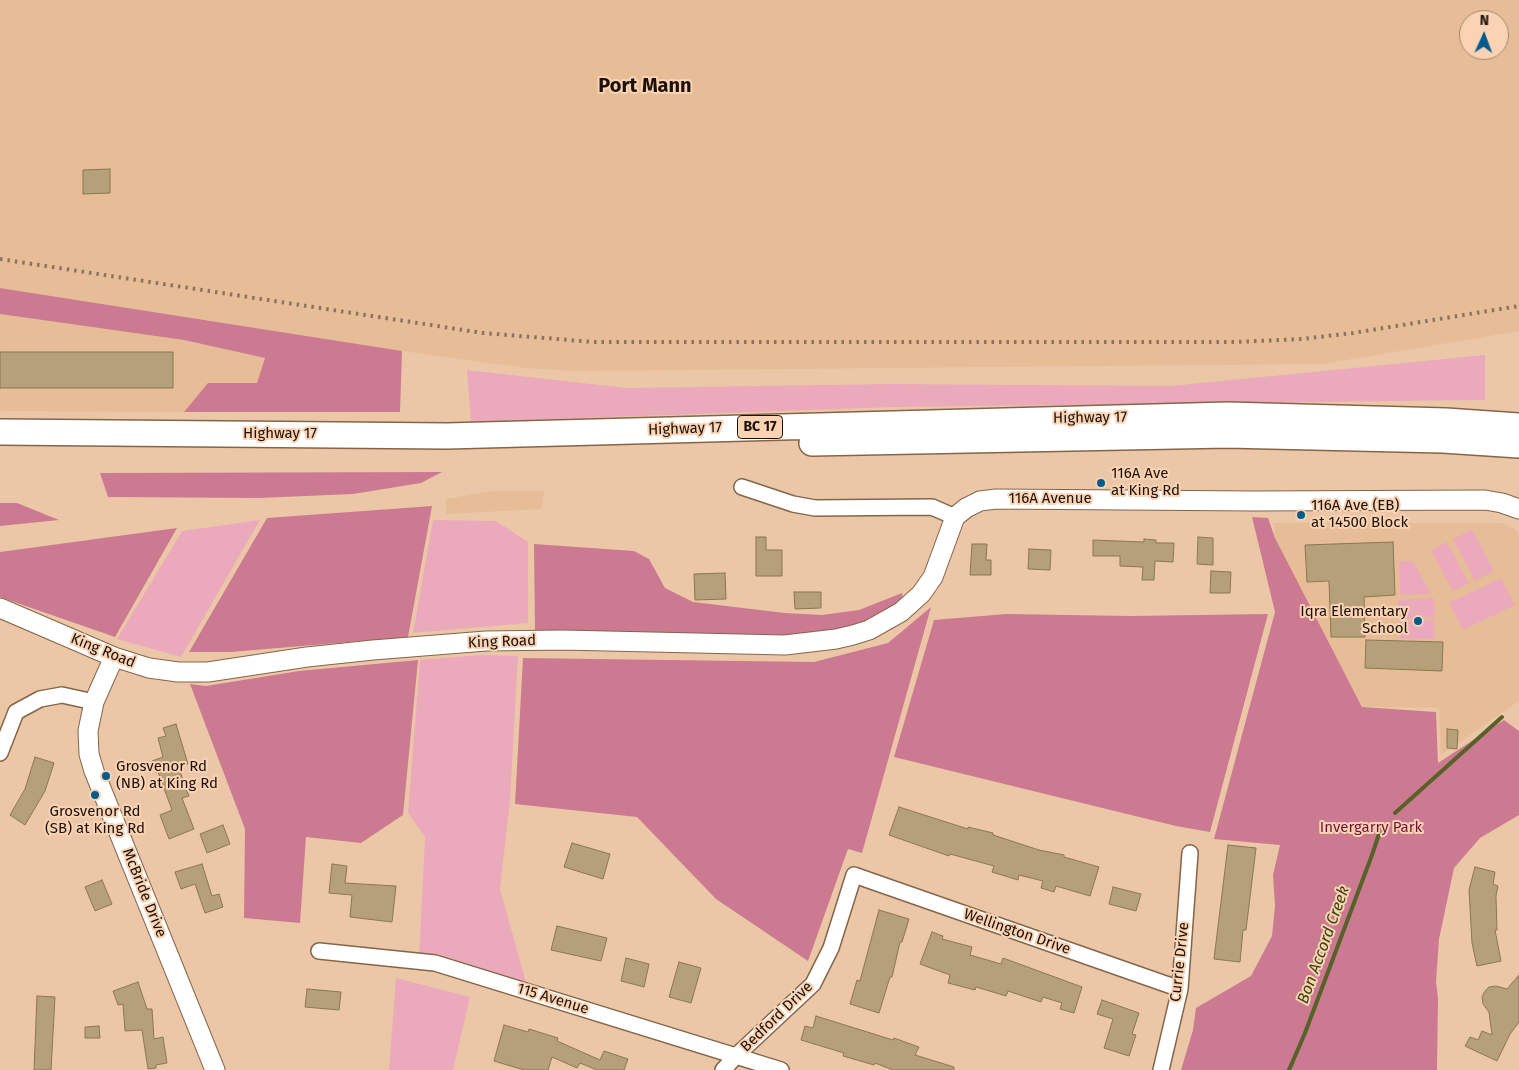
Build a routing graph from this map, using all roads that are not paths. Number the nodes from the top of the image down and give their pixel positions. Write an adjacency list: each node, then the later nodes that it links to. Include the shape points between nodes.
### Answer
1 (1519, 426): 2 (highway, Highway 17 / BC 17, via 1446,420 1228,415 447,436)
2 (0, 432)
3 (1519, 445): 4 (highway, Highway 17 / BC 17, via 1227,435 449,451)
4 (0, 448)
5 (742, 487): 7 (street, via 815,508 932,507)
6 (1518, 509): 7 (street, 116A Avenue, via 1502,502 1485,500 996,499 980,501)
7 (955, 517): 9 (street, King Road, via 933,577 921,594 884,623 836,639 760,645 486,641 316,656 188,673 149,668)
8 (0, 608): 9 (street, King Road)
9 (114, 657): 10 (street, McBride Drive)
10 (94, 702): 11 (street, via 62,695 40,699 16,712); 17 (street, McBride Drive, via 88,741 94,770)
11 (0, 753)
12 (1190, 853): 15 (street, Currie Drive)
13 (854, 875): 15 (street, Wellington Drive); 16 (street, Bedford Drive, via 831,948 813,984)
14 (319, 951): 16 (street, 115 Avenue, via 435,963)
15 (1180, 989): 20 (street, Currie Drive)
16 (737, 1055): 18 (street, Bedford Drive); 19 (street, 115 Avenue)
17 (215, 1070)
18 (723, 1070)
19 (781, 1070)
20 (1161, 1070)

